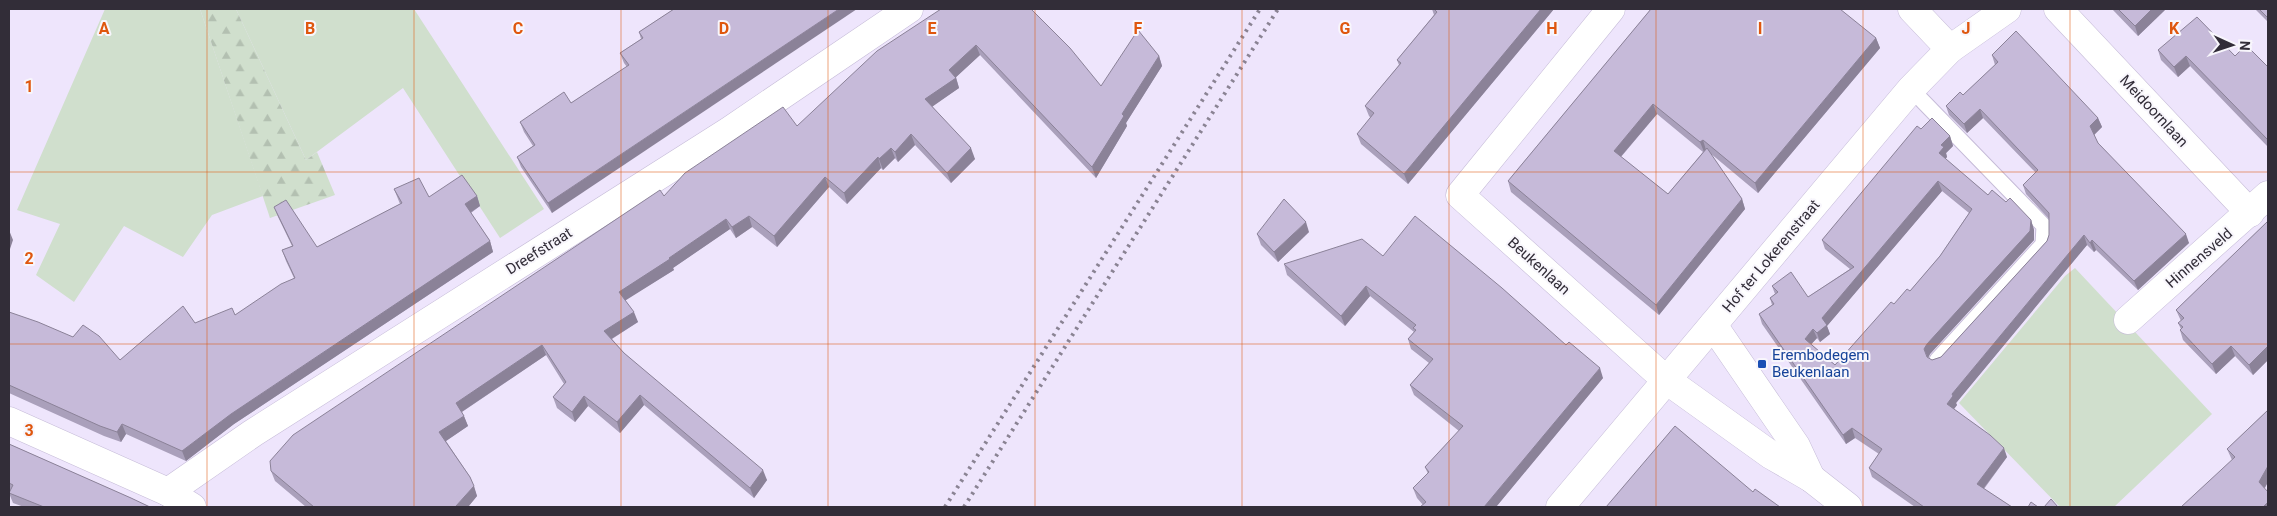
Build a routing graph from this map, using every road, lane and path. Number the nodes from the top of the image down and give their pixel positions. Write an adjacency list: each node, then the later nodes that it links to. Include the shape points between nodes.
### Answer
1 (909, 9): 15 (street, Dreefstraat, via 730,130 253,433)
2 (1611, 9): 12 (street, Beukenlaan, via 1460,195)
3 (1912, 9): 6 (street)
4 (2007, 9): 6 (street)
5 (2058, 9): 8 (street, Meidoornlaan)
6 (1950, 49): 7 (street, Hof ter Lokerenstraat)
7 (1911, 88): 10 (street, Hof ter Lokerenstraat); 11 (lane, via 2044,226 2043,244)
8 (2259, 204): 9 (street, Hinnensveld)
9 (2128, 320)
10 (1713, 326): 12 (street, Hof ter Lokerenstraat); 14 (street, Beukenlaan, via 1796,446)
11 (1937, 360)
12 (1666, 379): 14 (street, Beukenlaan, via 1771,456); 17 (street, Hof ter Lokerenstraat)
13 (9, 421): 15 (street)
14 (1811, 478): 18 (street, Beukenlaan)
15 (164, 500): 16 (street)
16 (192, 507)
17 (1560, 507)
18 (1848, 507)

